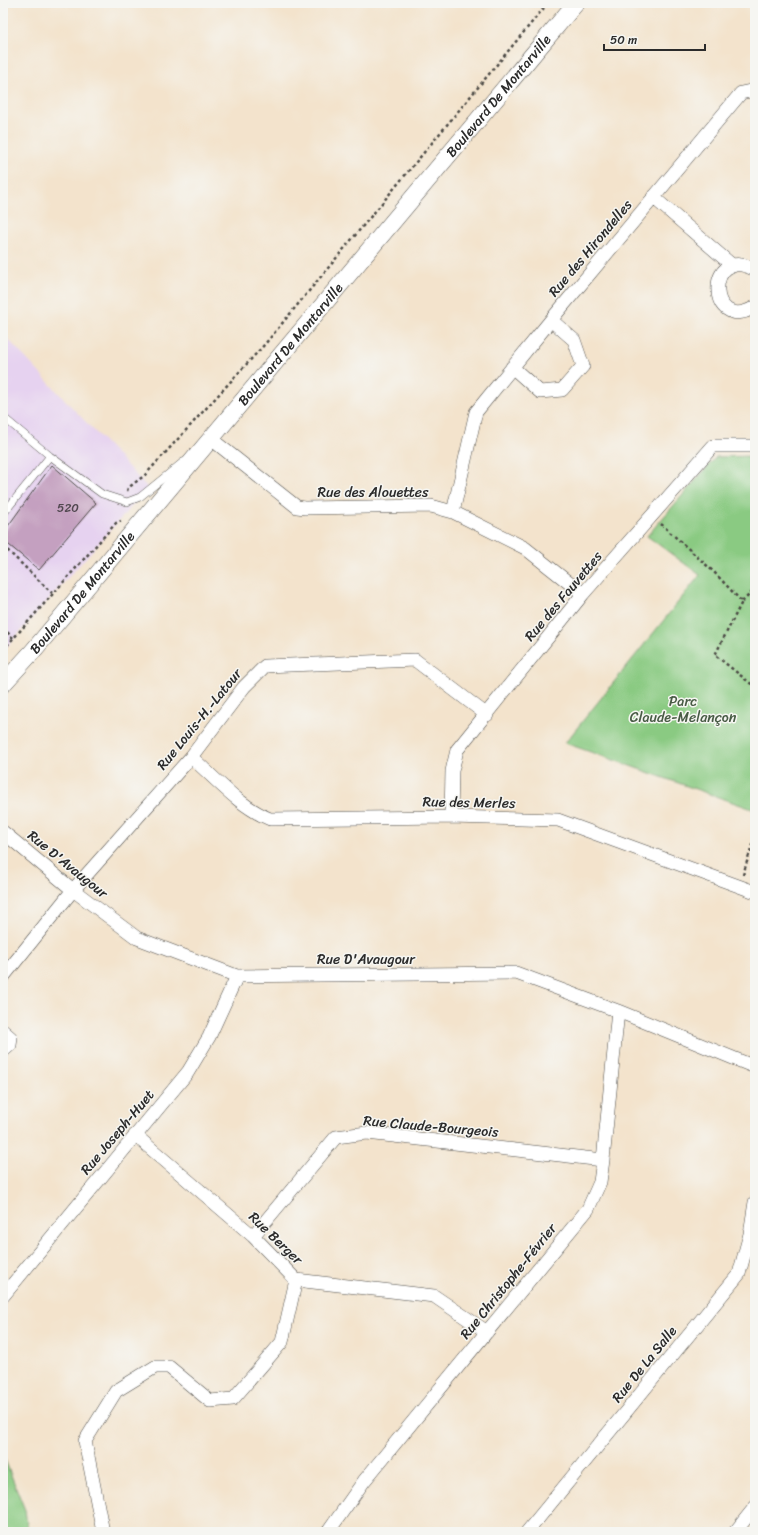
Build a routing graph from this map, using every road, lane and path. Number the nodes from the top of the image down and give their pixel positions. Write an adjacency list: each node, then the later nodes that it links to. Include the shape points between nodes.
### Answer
1 (548, 3): 15 (path, Boulevard De Montarville, via 265,344 145,475 128,488)
2 (576, 3): 11 (street, Boulevard De Montarville)
3 (755, 90): 4 (street, Rue des Hirondelles, via 741,93)
4 (653, 197): 5 (street, Rue des Hirondelles); 8 (street, Rue des Hirondelles)
5 (733, 266): 6 (street, via 741,265); 7 (street, via 721,275 718,281 721,302 732,311 741,312)
6 (755, 270)
7 (755, 307)
8 (551, 320): 9 (street, Rue des Hirondelles); 9 (street, via 574,340 583,366 562,390 540,392)
9 (512, 367): 16 (street, Rue des Hirondelles, via 476,412)
10 (3, 417): 14 (lane)
11 (210, 438): 13 (street, Boulevard De Montarville); 16 (street, Rue des Alouettes, via 297,507 431,506)
12 (755, 446): 18 (street, Rue des Fauvettes, via 713,446)
13 (196, 454): 14 (lane, via 140,497 126,502 102,494); 28 (street, Boulevard De Montarville)
14 (50, 456): 17 (lane)
15 (127, 494)
16 (453, 512): 23 (street, Rue des Alouettes, via 525,548)
17 (3, 514)
18 (652, 515): 23 (street, Rue des Fauvettes); 24 (path, via 714,572)
19 (124, 519): 22 (path, Boulevard De Montarville, via 116,523)
20 (3, 546): 22 (path)
21 (755, 589): 24 (path)
22 (52, 593): 26 (path, Boulevard De Montarville)
23 (583, 594): 30 (street, Rue des Fauvettes)
24 (742, 602): 29 (path, via 715,655)
25 (3, 628): 26 (path)
26 (13, 638): 27 (path, Boulevard De Montarville)
27 (3, 650)
28 (3, 684)
29 (755, 687)
30 (487, 715): 31 (street, Rue Louis-H.-Latour, via 415,660 265,666 244,688); 32 (street, Rue des Fauvettes, via 458,750 452,771)
31 (191, 757): 32 (street, Rue des Merles, via 254,810 270,819); 36 (street, Rue Louis-H.-Latour)
32 (451, 817): 35 (street, Rue des Merles, via 558,820)
33 (3, 832): 36 (street, Rue D'Avaugour)
34 (755, 835): 35 (path)
35 (740, 887): 37 (street, Rue des Merles)
36 (73, 890): 38 (street, Rue D'Avaugour, via 137,938); 39 (street, Rue Louis-H.-Latour)
37 (755, 892)
38 (237, 976): 40 (street, Rue D'Avaugour, via 516,973); 44 (street, Rue Joseph-Huet, via 209,1037 188,1072)
39 (3, 977)
40 (618, 1011): 43 (street, Rue D'Avaugour); 45 (street, Rue Christophe-Février)
41 (3, 1031): 42 (street, via 11,1038 10,1045)
42 (3, 1051)
43 (755, 1068)
44 (135, 1135): 48 (street, Rue Berger); 50 (street, Rue Joseph-Huet)
45 (603, 1160): 48 (street, Rue Claude-Bourgeois, via 367,1134 336,1137); 51 (street, Rue Christophe-Février, via 600,1182 588,1209)
46 (755, 1202): 47 (street, Rue De La Salle)
47 (752, 1235): 55 (street, Rue De La Salle, via 739,1274)
48 (253, 1236): 49 (street, Rue Berger)
49 (296, 1280): 51 (street, Rue Berger, via 434,1296); 53 (street, via 282,1342 233,1399 210,1401 169,1367 155,1367 116,1391 85,1441)
50 (5, 1288)
51 (487, 1332): 54 (street, Rue Christophe-Février, via 364,1481)
52 (755, 1507): 56 (street)
53 (103, 1532)
54 (328, 1532)
55 (527, 1532)
56 (735, 1532)

